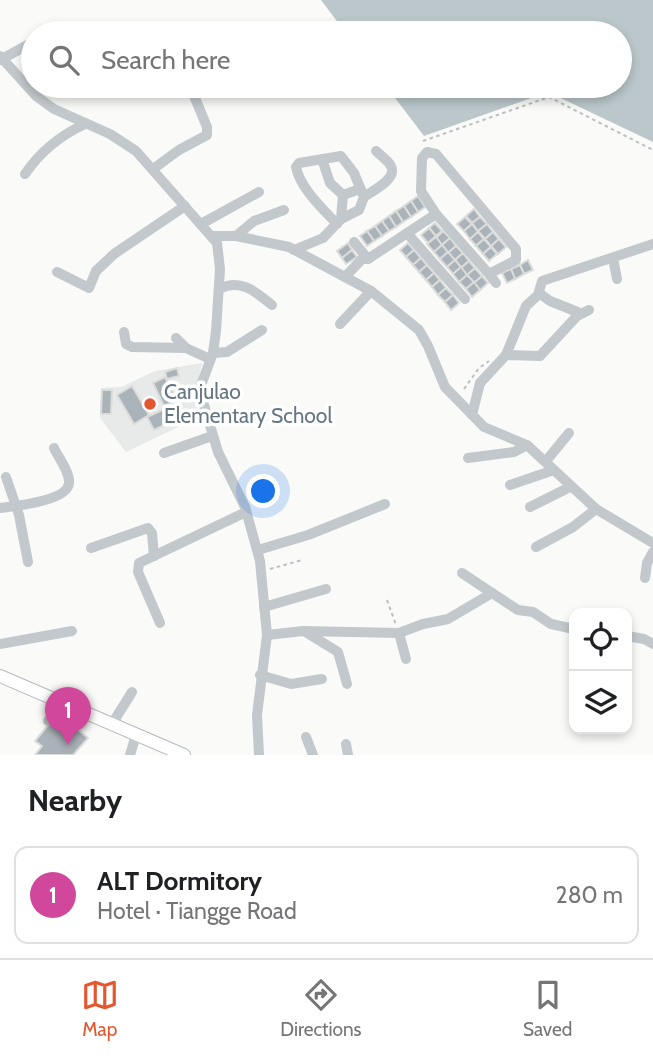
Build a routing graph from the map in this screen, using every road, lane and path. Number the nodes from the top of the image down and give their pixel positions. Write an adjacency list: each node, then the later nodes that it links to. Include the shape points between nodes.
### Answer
1 (21, 48): 2 (street)
2 (1, 58): 3 (street)
3 (21, 80)
4 (39, 98): 8 (street)
5 (195, 98): 13 (street, via 207,135)
6 (546, 98): 9 (path)
7 (551, 98): 10 (path)
8 (85, 124): 13 (street, via 136,151); 14 (street, via 57,141)
9 (423, 141)
10 (653, 150)
11 (376, 151): 16 (street, via 390,164 391,175)
12 (322, 159): 16 (street, via 345,158); 17 (street, via 330,183); 21 (street, via 299,163 297,173)
13 (153, 169): 18 (street)
14 (25, 174)
15 (259, 192): 22 (street)
16 (362, 193): 17 (street); 21 (street, via 359,210)
17 (343, 195): 21 (street)
18 (185, 206): 22 (street); 31 (street, via 114,254 96,271 89,288)
19 (284, 210): 25 (street, via 254,221)
20 (436, 214): 23 (street); 32 (street); 32 (street, via 420,187 422,158 428,152 436,153 516,248 516,260)
21 (339, 222): 28 (street, via 323,238)
22 (201, 225): 24 (street)
23 (407, 233): 30 (street); 39 (street)
24 (211, 236): 25 (street); 36 (street, via 219,250)
25 (236, 236): 28 (street)
26 (354, 242): 30 (street)
27 (653, 244): 29 (street)
28 (294, 250): 33 (street)
29 (613, 258): 34 (street); 38 (street, via 545,278)
30 (368, 259): 33 (street)
31 (57, 272)
32 (489, 274): 35 (street)
33 (345, 277): 37 (street)
34 (617, 279)
35 (496, 283)
36 (219, 289): 40 (street, via 234,283 246,286); 47 (street)
37 (371, 291): 41 (street); 48 (street, via 419,330 445,387)
38 (539, 293): 46 (street, via 526,306); 46 (street, via 585,311 540,356)
39 (465, 299)
40 (272, 305)
41 (340, 324)
42 (262, 330): 47 (street, via 227,352)
43 (124, 332): 45 (street, via 132,347)
44 (176, 338): 45 (street)
45 (186, 348): 47 (street)
46 (506, 355): 48 (street, via 480,383)
47 (211, 356): 50 (street, via 200,388)
48 (472, 415): 51 (street, via 484,427)
49 (569, 433): 55 (street)
50 (212, 436): 53 (street); 65 (street)
51 (527, 445): 54 (street, via 514,452); 55 (street)
52 (54, 447): 61 (street, via 66,473 67,489 57,497)
53 (164, 453)
54 (468, 458)
55 (546, 461): 56 (street)
56 (554, 470): 58 (street); 59 (street)
57 (6, 477): 61 (street)
58 (510, 485)
59 (570, 487): 62 (street); 64 (street)
60 (385, 505): 69 (street)
61 (15, 506): 63 (street); 73 (street)
62 (530, 507)
63 (0, 508)
64 (596, 509): 66 (street); 67 (street)
65 (246, 512): 69 (street); 71 (street)
66 (653, 543)
67 (536, 547)
68 (91, 548): 71 (street, via 148,528)
69 (258, 550): 74 (street)
70 (653, 552): 76 (street)
71 (153, 556): 81 (street, via 139,563 138,572)
72 (302, 560): 74 (path)
73 (28, 562)
74 (261, 572): 80 (street)
75 (462, 573): 78 (street)
76 (645, 579)
77 (326, 589): 80 (street)
78 (492, 593): 82 (street, via 518,610); 85 (street, via 449,619)
79 (387, 600): 85 (path)
80 (264, 607): 86 (street)
81 (160, 623)
82 (569, 628)
83 (72, 631): 88 (street)
84 (303, 631): 85 (street); 86 (street); 94 (street, via 338,652)
85 (399, 633): 90 (street)
86 (267, 635): 91 (street)
87 (632, 637): 89 (street)
88 (0, 644)
89 (653, 644)
90 (406, 659)
91 (260, 675): 93 (street, via 291,684); 103 (street)
92 (0, 677): 96 (main road)
93 (322, 679)
94 (347, 684)
95 (132, 692): 98 (street)
96 (62, 704): 97 (street); 98 (main road)
97 (48, 721)
98 (112, 724): 99 (main road)
99 (136, 735): 101 (street); 102 (main road)
100 (306, 737): 104 (street)
101 (130, 755)
102 (184, 755)
103 (259, 755)
104 (313, 755)

